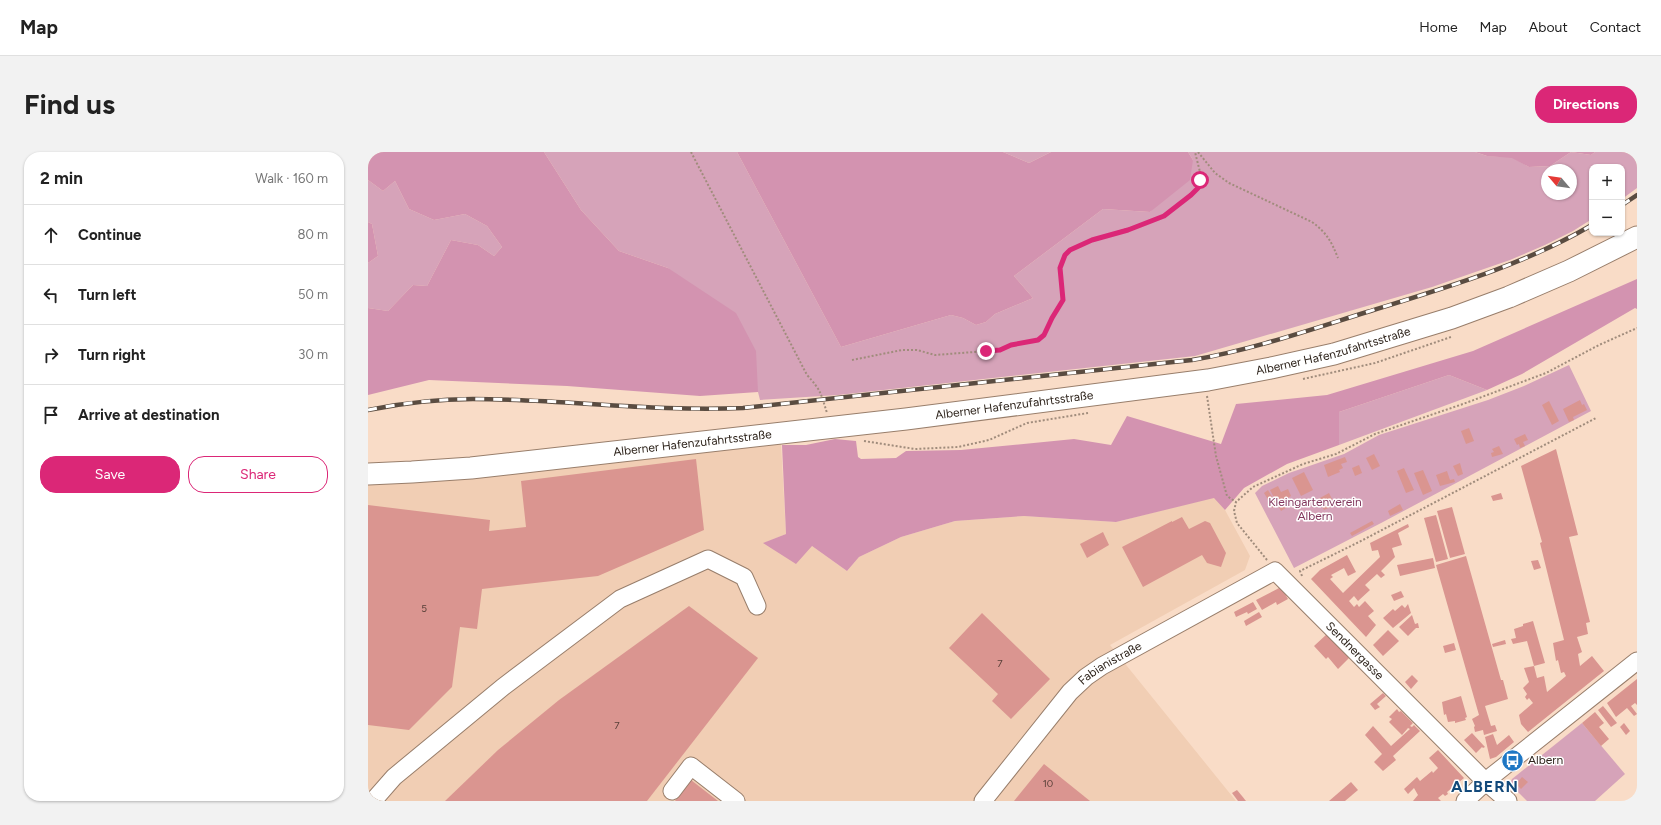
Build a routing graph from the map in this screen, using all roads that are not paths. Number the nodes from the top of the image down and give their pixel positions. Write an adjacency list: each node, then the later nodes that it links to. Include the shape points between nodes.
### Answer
1 (1637, 237): 2 (main road, Alberner Hafenzufahrtsstraße, via 1569,271 1452,318 1334,354 1208,380 838,427 471,468)
2 (368, 474)
3 (1275, 571): 6 (street, Sendnergasse); 10 (street, Fabianistraße, via 1102,666 1086,678 1070,692)
4 (757, 606): 8 (street, via 744,577 708,559 620,599 490,697 394,777)
5 (1637, 661): 6 (street)
6 (1485, 781): 11 (street); 12 (street, Sendnergasse)
7 (672, 791): 9 (street, via 691,766)
8 (373, 801)
9 (736, 801)
10 (983, 801)
11 (1465, 801)
12 (1508, 801)

